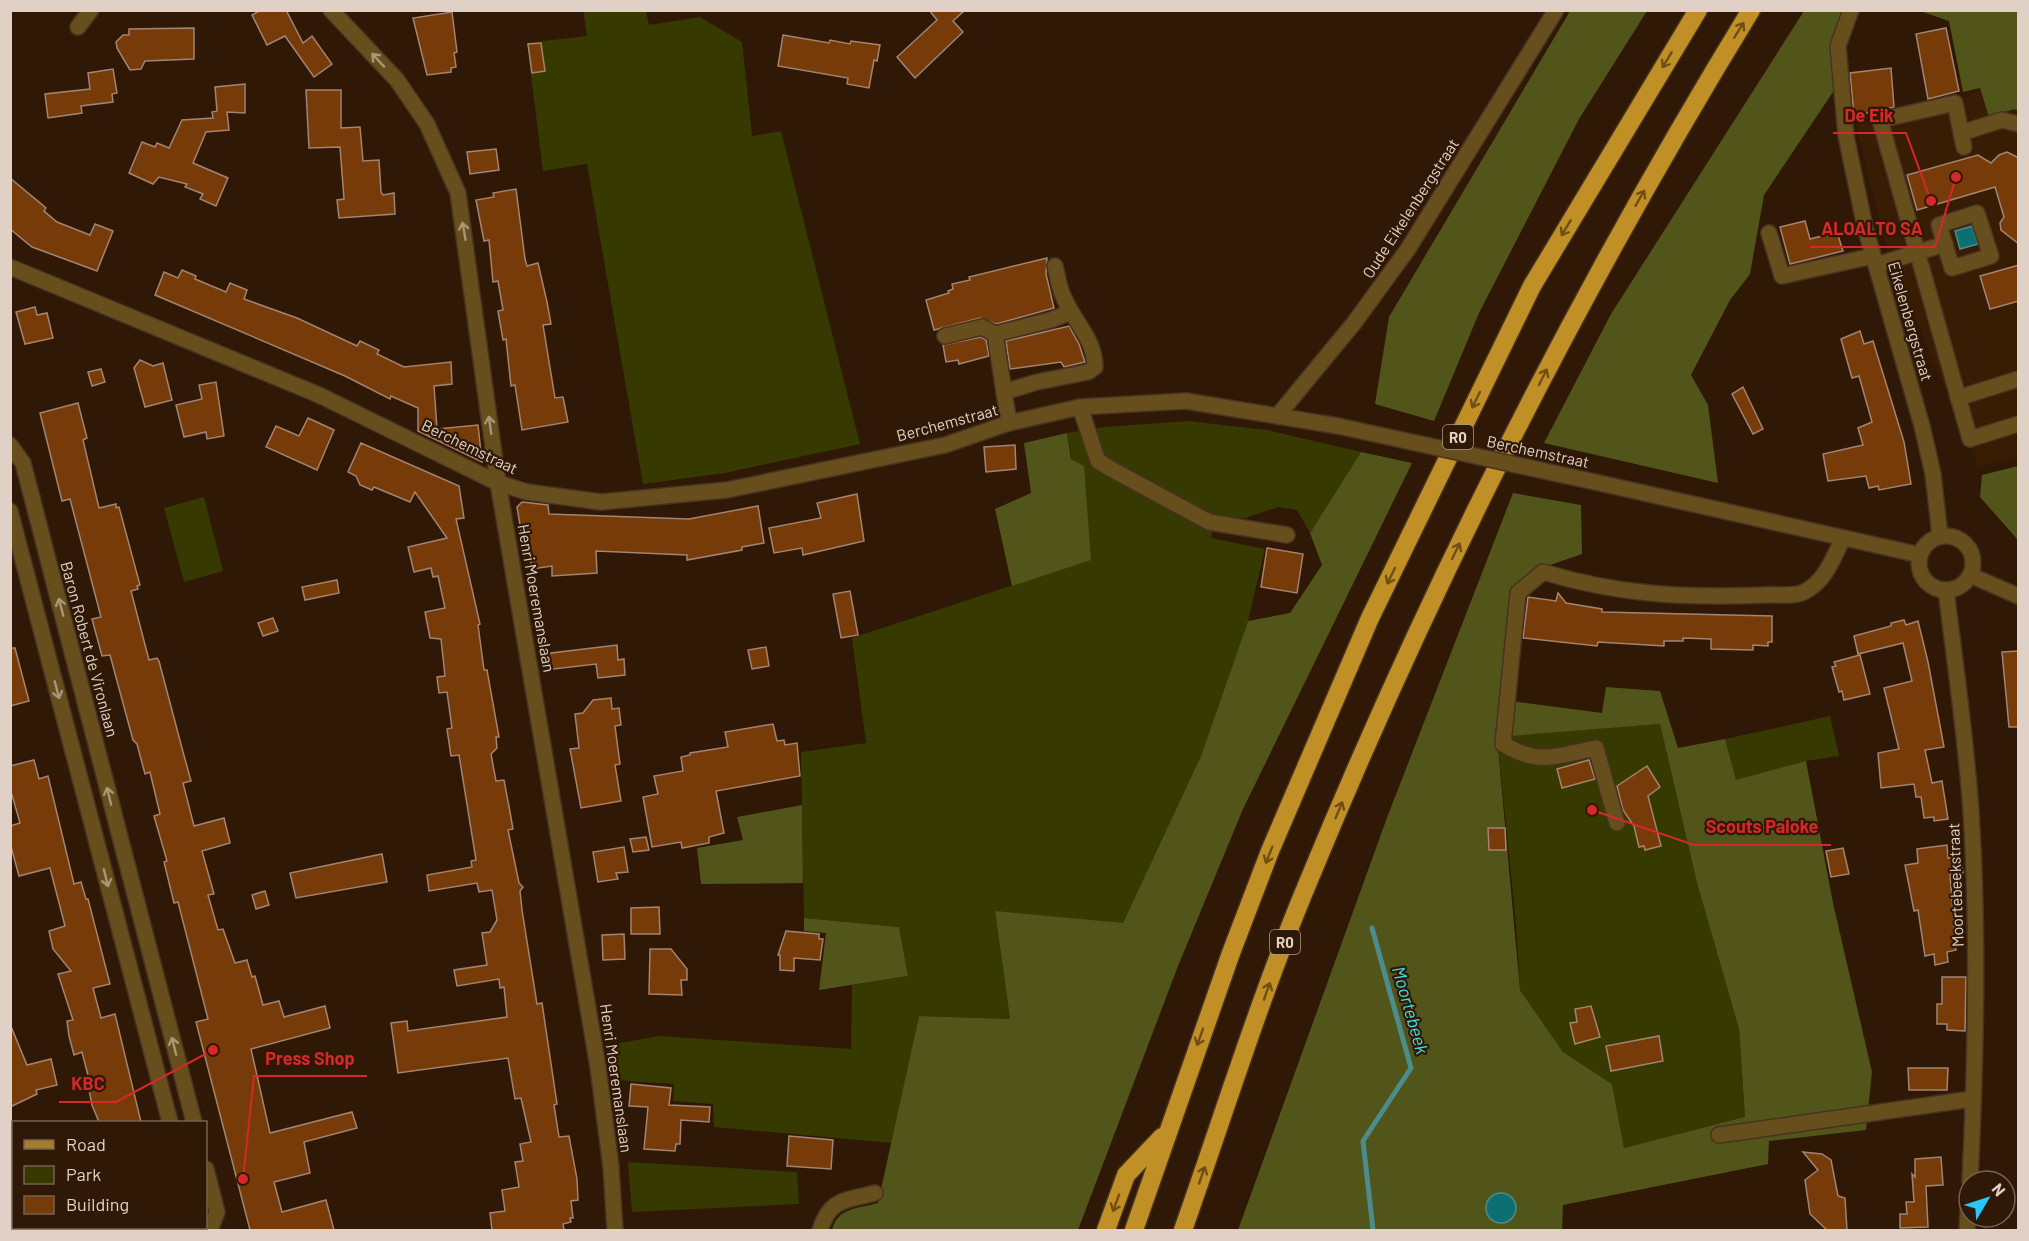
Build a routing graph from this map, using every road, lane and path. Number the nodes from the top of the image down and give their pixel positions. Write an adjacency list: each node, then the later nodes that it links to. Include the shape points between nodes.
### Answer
1 (91, 10): 7 (street)
2 (331, 10): 27 (street, Henri Moeremanslaan, one-way to 2, via 458,193 427,124 397,80)
3 (1556, 10): 22 (street, Oude Eikelenbergstraat, via 1408,249 1354,323)
4 (1698, 10): 42 (highway, R0, one-way to 42, via 1532,286 1370,618 1270,851)
5 (1751, 10): 52 (highway, R0, one-way to 5, via 1308,882 1404,661 1504,451 1587,291)
6 (1851, 10): 12 (street, Eikelenbergstraat, via 1838,46 1846,136)
7 (78, 27)
8 (2019, 124): 11 (street, via 2002,120 1963,140 1955,103 1880,120)
9 (1769, 233): 12 (street, via 1782,276)
10 (1945, 244): 11 (street)
11 (1917, 252): 12 (street); 20 (street)
12 (1875, 261): 30 (street, Eikelenbergstraat, via 1922,426 1933,474)
13 (1055, 266): 15 (street)
14 (10, 267): 27 (street, Berchemstraat, via 320,395)
15 (1071, 312): 16 (street); 19 (street, via 1090,343 1095,367)
16 (995, 334): 17 (street, via 982,327); 19 (street)
17 (945, 336)
18 (2019, 379): 20 (street)
19 (1004, 392): 23 (street)
20 (1958, 399): 24 (street, via 1970,439)
21 (1080, 407): 22 (street, Berchemstraat, via 1186,401); 23 (street, Berchemstraat); 29 (street, via 1098,461 1209,522)
22 (1279, 414): 31 (street, Berchemstraat, bridge)
23 (1009, 423): 27 (street, Berchemstraat, via 945,445 727,490 685,495 601,502 527,492)
24 (2019, 424)
25 (10, 445): 26 (street, Baron Robert de Vironlaan, via 17,452)
26 (18, 469): 37 (street, Baron Robert de Vironlaan, one-way to 26)
27 (498, 483): 48 (street, Henri Moeremanslaan, via 598,1067)
28 (10, 511): 38 (street, one-way to 38)
29 (1287, 535)
30 (1940, 536): 32 (street, via 1931,540); 33 (street, via 1951,536 1969,548 1973,558)
31 (1843, 538): 32 (street, Berchemstraat); 36 (street, via 1824,577 1803,593 1647,595 1590,586 1543,572 1518,593 1503,744 1519,754 1539,759 1596,748)
32 (1920, 555): 34 (street, via 1920,571 1928,583)
33 (1970, 575): 34 (street, via 1963,584); 35 (street)
34 (1946, 590): 39 (street, Moortebeekstraat, via 1971,811 1976,933)
35 (2019, 596)
36 (1617, 823)
37 (120, 837): 38 (street); 41 (street, Baron Robert de Vironlaan, one-way to 37)
38 (97, 843): 40 (street, one-way to 40)
39 (1972, 1099): 43 (street); 44 (street, Moortebeekstraat)
40 (170, 1121)
41 (194, 1121)
42 (1166, 1134): 50 (highway, one-way to 50, via 1126,1175); 51 (highway, R0)
43 (1719, 1135)
44 (1970, 1169)
45 (207, 1173): 47 (street, via 217,1212)
46 (875, 1193): 49 (street, via 836,1203 826,1213)
47 (208, 1229)
48 (615, 1230)
49 (820, 1230)
50 (1106, 1230)
51 (1134, 1230)
52 (1183, 1230)

